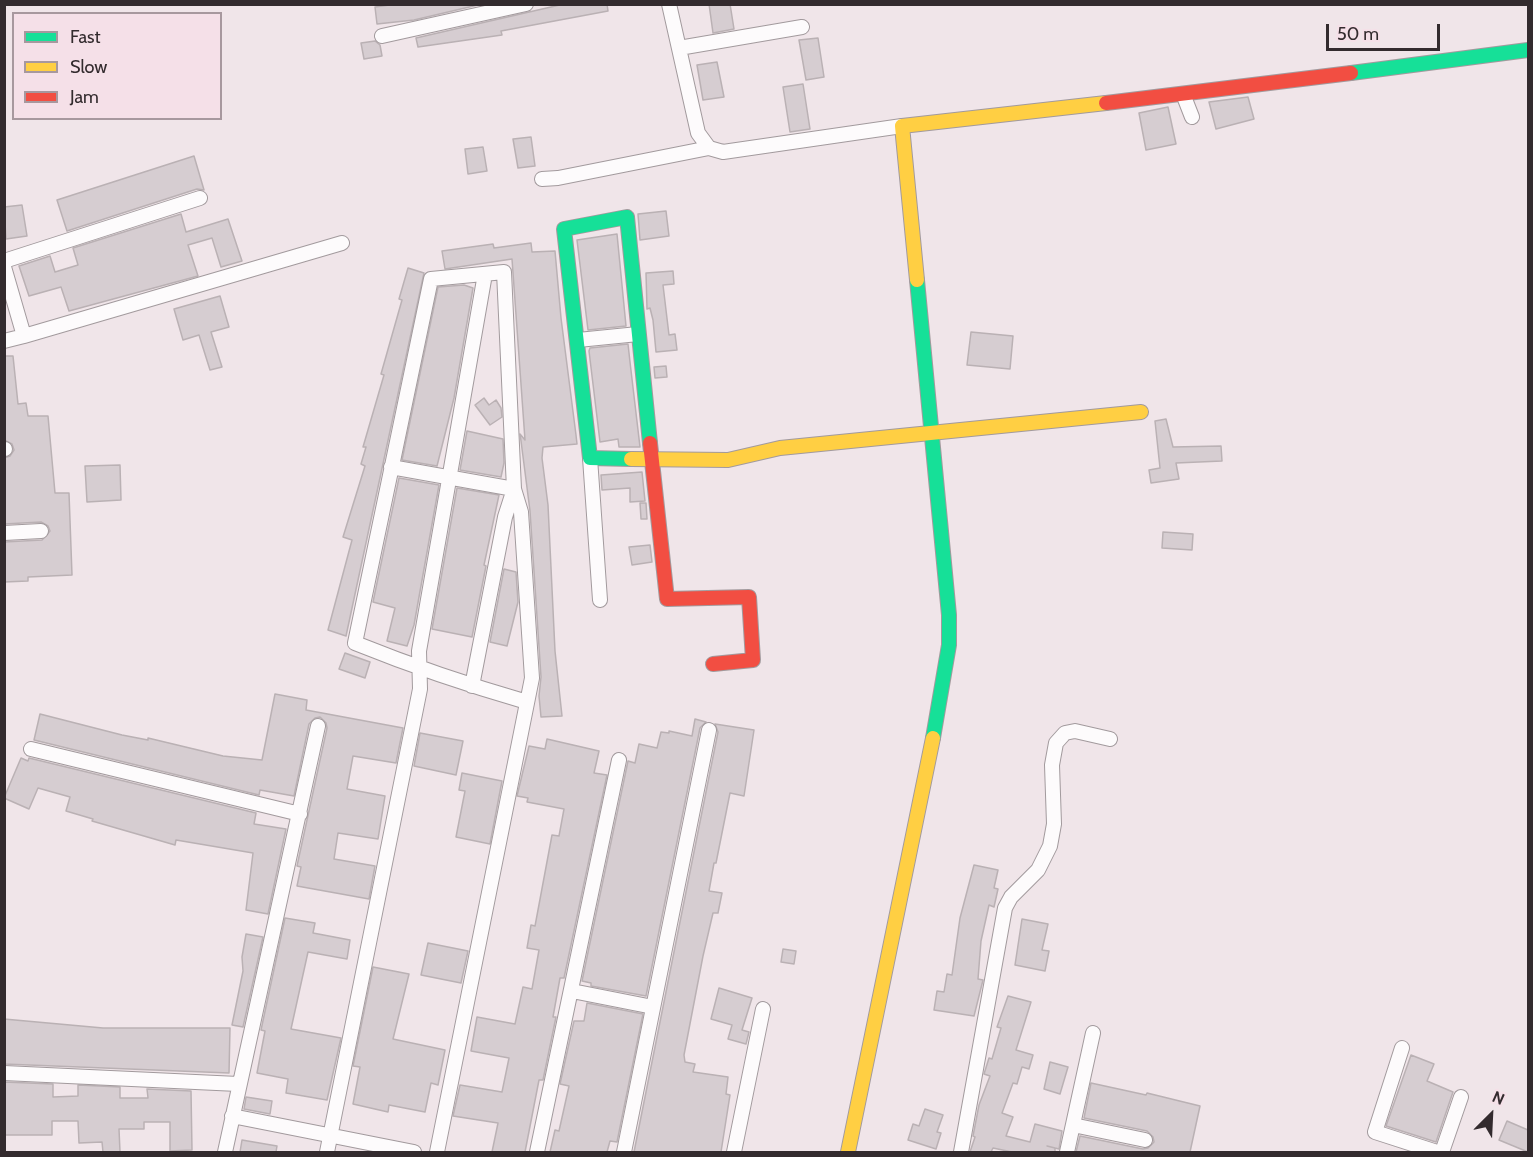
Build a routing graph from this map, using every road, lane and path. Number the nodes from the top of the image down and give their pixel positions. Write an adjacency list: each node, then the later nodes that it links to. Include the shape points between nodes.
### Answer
1 (526, 4): 4 (street)
2 (669, 4): 5 (street)
3 (802, 27): 5 (street)
4 (382, 36)
5 (679, 48): 10 (street, via 698,133)
6 (1528, 50): 7 (street)
7 (1183, 94): 8 (street); 9 (street)
8 (1192, 117)
9 (903, 126): 10 (street, via 723,152); 22 (street)
10 (709, 148): 11 (street)
11 (542, 179)
12 (200, 198): 14 (street)
13 (342, 243): 18 (street)
14 (4, 261)
15 (4, 267): 18 (street)
16 (485, 274): 25 (street, via 430,279); 26 (street); 27 (street, via 504,272)
17 (638, 334): 19 (street); 19 (street, via 627,217 564,229); 24 (street)
18 (24, 336): 20 (street)
19 (578, 340): 23 (street)
20 (4, 341)
21 (1141, 412): 22 (street)
22 (931, 431): 24 (street, via 780,448 728,460); 60 (street, via 949,645)
23 (590, 458): 24 (street); 30 (street)
24 (653, 458): 31 (street, via 667,599 748,597 753,660)
25 (391, 467): 26 (street); 32 (street, via 355,643)
26 (451, 478): 27 (street); 32 (street, via 419,651)
27 (514, 489): 33 (street); 34 (street, via 521,512 532,678)
28 (41, 531): 29 (street)
29 (4, 533)
30 (600, 600)
31 (713, 664)
32 (420, 670): 33 (street); 51 (street, via 420,688)
33 (472, 686): 34 (street)
34 (528, 702): 56 (street)
35 (318, 726): 40 (street)
36 (709, 730): 42 (street)
37 (1110, 739): 61 (street, via 1075,732 1065,734 1056,743 1050,846 1038,870 1005,908)
38 (31, 750): 40 (street)
39 (619, 760): 41 (street)
40 (300, 814): 47 (street)
41 (573, 991): 42 (street); 57 (street)
42 (653, 1007): 58 (street)
43 (763, 1009): 59 (street)
44 (1093, 1033): 50 (street)
45 (1402, 1048): 63 (street, via 1374,1132)
46 (4, 1073): 47 (street)
47 (238, 1084): 49 (street)
48 (1461, 1097): 64 (street)
49 (232, 1116): 51 (street); 53 (street)
50 (1073, 1125): 52 (street); 62 (street)
51 (330, 1135): 54 (street); 55 (street)
52 (1145, 1140)
53 (225, 1152)
54 (327, 1152)
55 (414, 1152)
56 (437, 1152)
57 (537, 1152)
58 (624, 1152)
59 (734, 1152)
60 (848, 1152)
61 (961, 1152)
62 (1067, 1152)
63 (1437, 1152)
64 (1442, 1152)

